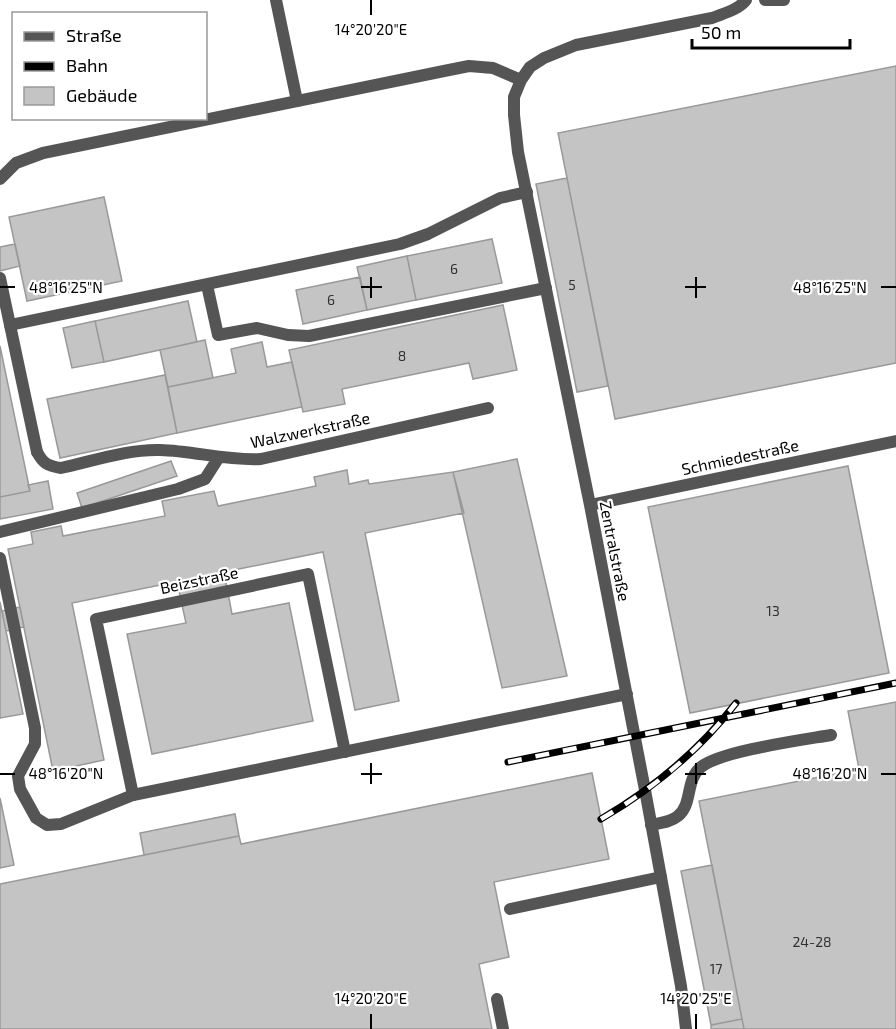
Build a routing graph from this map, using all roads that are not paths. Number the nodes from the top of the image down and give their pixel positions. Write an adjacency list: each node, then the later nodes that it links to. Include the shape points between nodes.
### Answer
1 (276, 0): 6 (street)
2 (746, 0): 5 (street, via 732,11 712,18 576,45 544,58 530,67)
3 (765, 0): 4 (street)
4 (784, 0)
5 (521, 80): 6 (street, via 493,68 469,66); 10 (street, Zentralstraße, via 514,97 514,115)
6 (297, 101): 7 (street)
7 (207, 119)
8 (205, 120): 9 (street, via 44,153 16,163)
9 (0, 179)
10 (527, 192): 12 (street, via 492,201 400,244); 13 (street, Zentralstraße)
11 (0, 278): 14 (street, Walzwerkstraße)
12 (207, 285): 13 (street, via 218,335 257,328 298,337); 14 (street)
13 (546, 288): 18 (street, Zentralstraße)
14 (10, 325): 17 (street, Walzwerkstraße, via 37,452 43,463 61,468 159,449)
15 (488, 408): 17 (street, Walzwerkstraße, via 261,459)
16 (896, 441): 18 (street, Schmiedestraße)
17 (219, 457): 19 (street, via 205,478 178,489)
18 (590, 505): 21 (street, Zentralstraße)
19 (0, 532)
20 (0, 558): 24 (street, via 35,728 35,744 18,776 28,805 46,825 61,824)
21 (627, 694): 23 (street); 25 (street, Zentralstraße)
22 (831, 735): 25 (street, via 711,761 693,774 683,810 677,817)
23 (345, 752): 24 (street); 24 (street, Beizstraße, via 308,574 96,619)
24 (133, 795)
25 (651, 825): 26 (street, Zentralstraße)
26 (661, 878): 27 (street); 30 (street, Zentralstraße)
27 (510, 909)
28 (497, 999): 29 (street)
29 (503, 1029)
30 (686, 1029)

